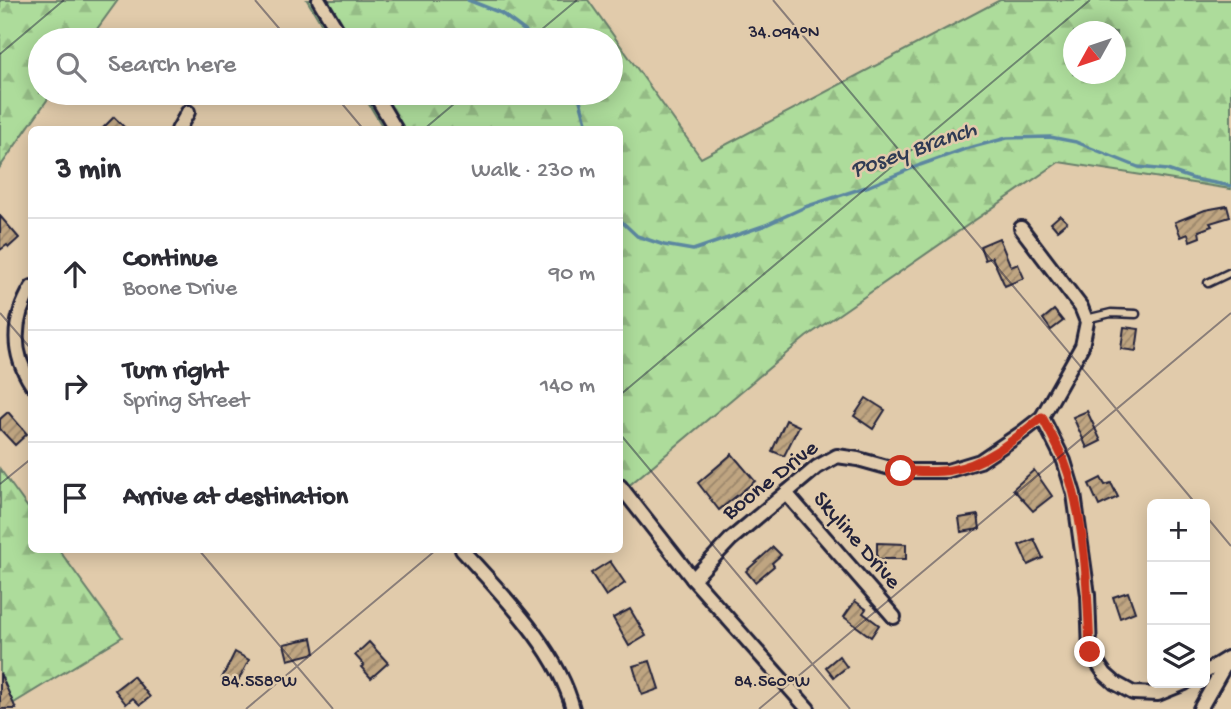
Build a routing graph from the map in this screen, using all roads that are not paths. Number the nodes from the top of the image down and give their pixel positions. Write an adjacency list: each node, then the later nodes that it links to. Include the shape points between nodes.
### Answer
1 (319, 0): 2 (street)
2 (336, 28)
3 (381, 105): 6 (street)
4 (188, 112): 5 (street)
5 (180, 126)
6 (394, 126)
7 (1021, 228): 12 (street)
8 (1231, 272): 9 (lane)
9 (1208, 283)
10 (28, 296): 13 (street, via 17,320 16,345)
11 (1136, 314): 12 (lane)
12 (1086, 319): 14 (street, via 1082,346)
13 (28, 380)
14 (1042, 417): 16 (street, Boone Drive, via 980,461 961,468 901,471 837,456); 22 (street, via 1074,494 1088,595 1090,652 1105,674 1133,693 1158,694)
15 (623, 490): 18 (street)
16 (786, 493): 18 (street, Boone Drive, via 731,539); 19 (street, Skyline Drive)
17 (465, 553): 23 (street, via 514,608 554,664)
18 (693, 579): 24 (street)
19 (894, 617)
20 (1230, 657): 21 (street); 25 (street)
21 (1210, 669)
22 (1173, 688)
23 (573, 709)
24 (808, 709)
25 (1200, 709)

